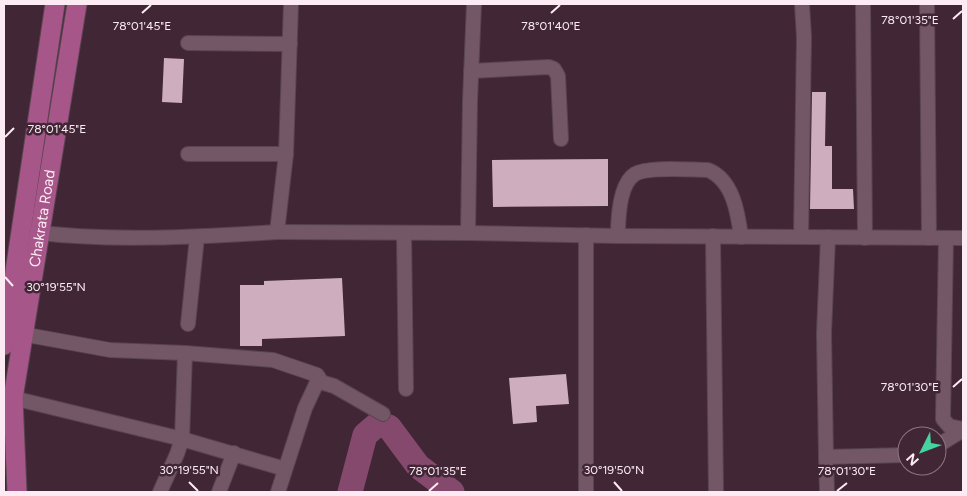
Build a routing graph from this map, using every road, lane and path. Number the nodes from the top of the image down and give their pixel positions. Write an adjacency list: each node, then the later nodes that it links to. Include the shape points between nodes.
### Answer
1 (55, 4): 14 (main road, Chakrata Road)
2 (77, 4): 14 (main road, Chakrata Road)
3 (291, 4): 9 (street)
4 (474, 4): 10 (street)
5 (802, 4): 23 (street)
6 (863, 4): 25 (street)
7 (927, 4): 26 (street)
8 (188, 42): 9 (street)
9 (290, 44): 13 (street)
10 (471, 71): 11 (street, via 554,69 558,76); 17 (street)
11 (561, 139)
12 (188, 154): 13 (street)
13 (286, 154): 15 (street)
14 (30, 232): 21 (street, via 78,236); 30 (main road, Chakrata Road); 31 (main road, Chakrata Road)
15 (277, 232): 16 (street); 21 (street)
16 (404, 233): 17 (street); 34 (street)
17 (468, 233): 18 (street)
18 (586, 236): 19 (street); 48 (street)
19 (618, 236): 20 (street); 22 (street, via 618,213 625,187 636,173 652,169 708,170 715,173 729,188)
20 (714, 236): 22 (street); 49 (street)
21 (197, 237): 29 (street)
22 (742, 237): 23 (street)
23 (801, 237): 24 (street)
24 (828, 237): 25 (street); 42 (street, via 824,333)
25 (865, 238): 26 (street)
26 (929, 238): 27 (street)
27 (946, 238): 28 (street); 37 (street, via 943,419 949,426)
28 (963, 238)
29 (188, 324)
30 (22, 334): 32 (street, via 110,350); 35 (main road, Chakrata Road)
31 (4, 345)
32 (185, 353): 33 (street, via 281,361 317,375); 38 (street)
33 (317, 381): 36 (street, via 334,386); 43 (street)
34 (406, 389)
35 (13, 398): 38 (street); 44 (main road, Chakrata Road)
36 (383, 414)
37 (963, 430): 39 (street)
38 (182, 439): 40 (street); 45 (street)
39 (947, 440)
40 (234, 453): 43 (street); 46 (street)
41 (897, 455): 42 (street)
42 (826, 457): 50 (street)
43 (285, 470): 47 (street)
44 (17, 492)
45 (160, 492)
46 (218, 492)
47 (278, 492)
48 (586, 492)
49 (716, 492)
50 (827, 492)

